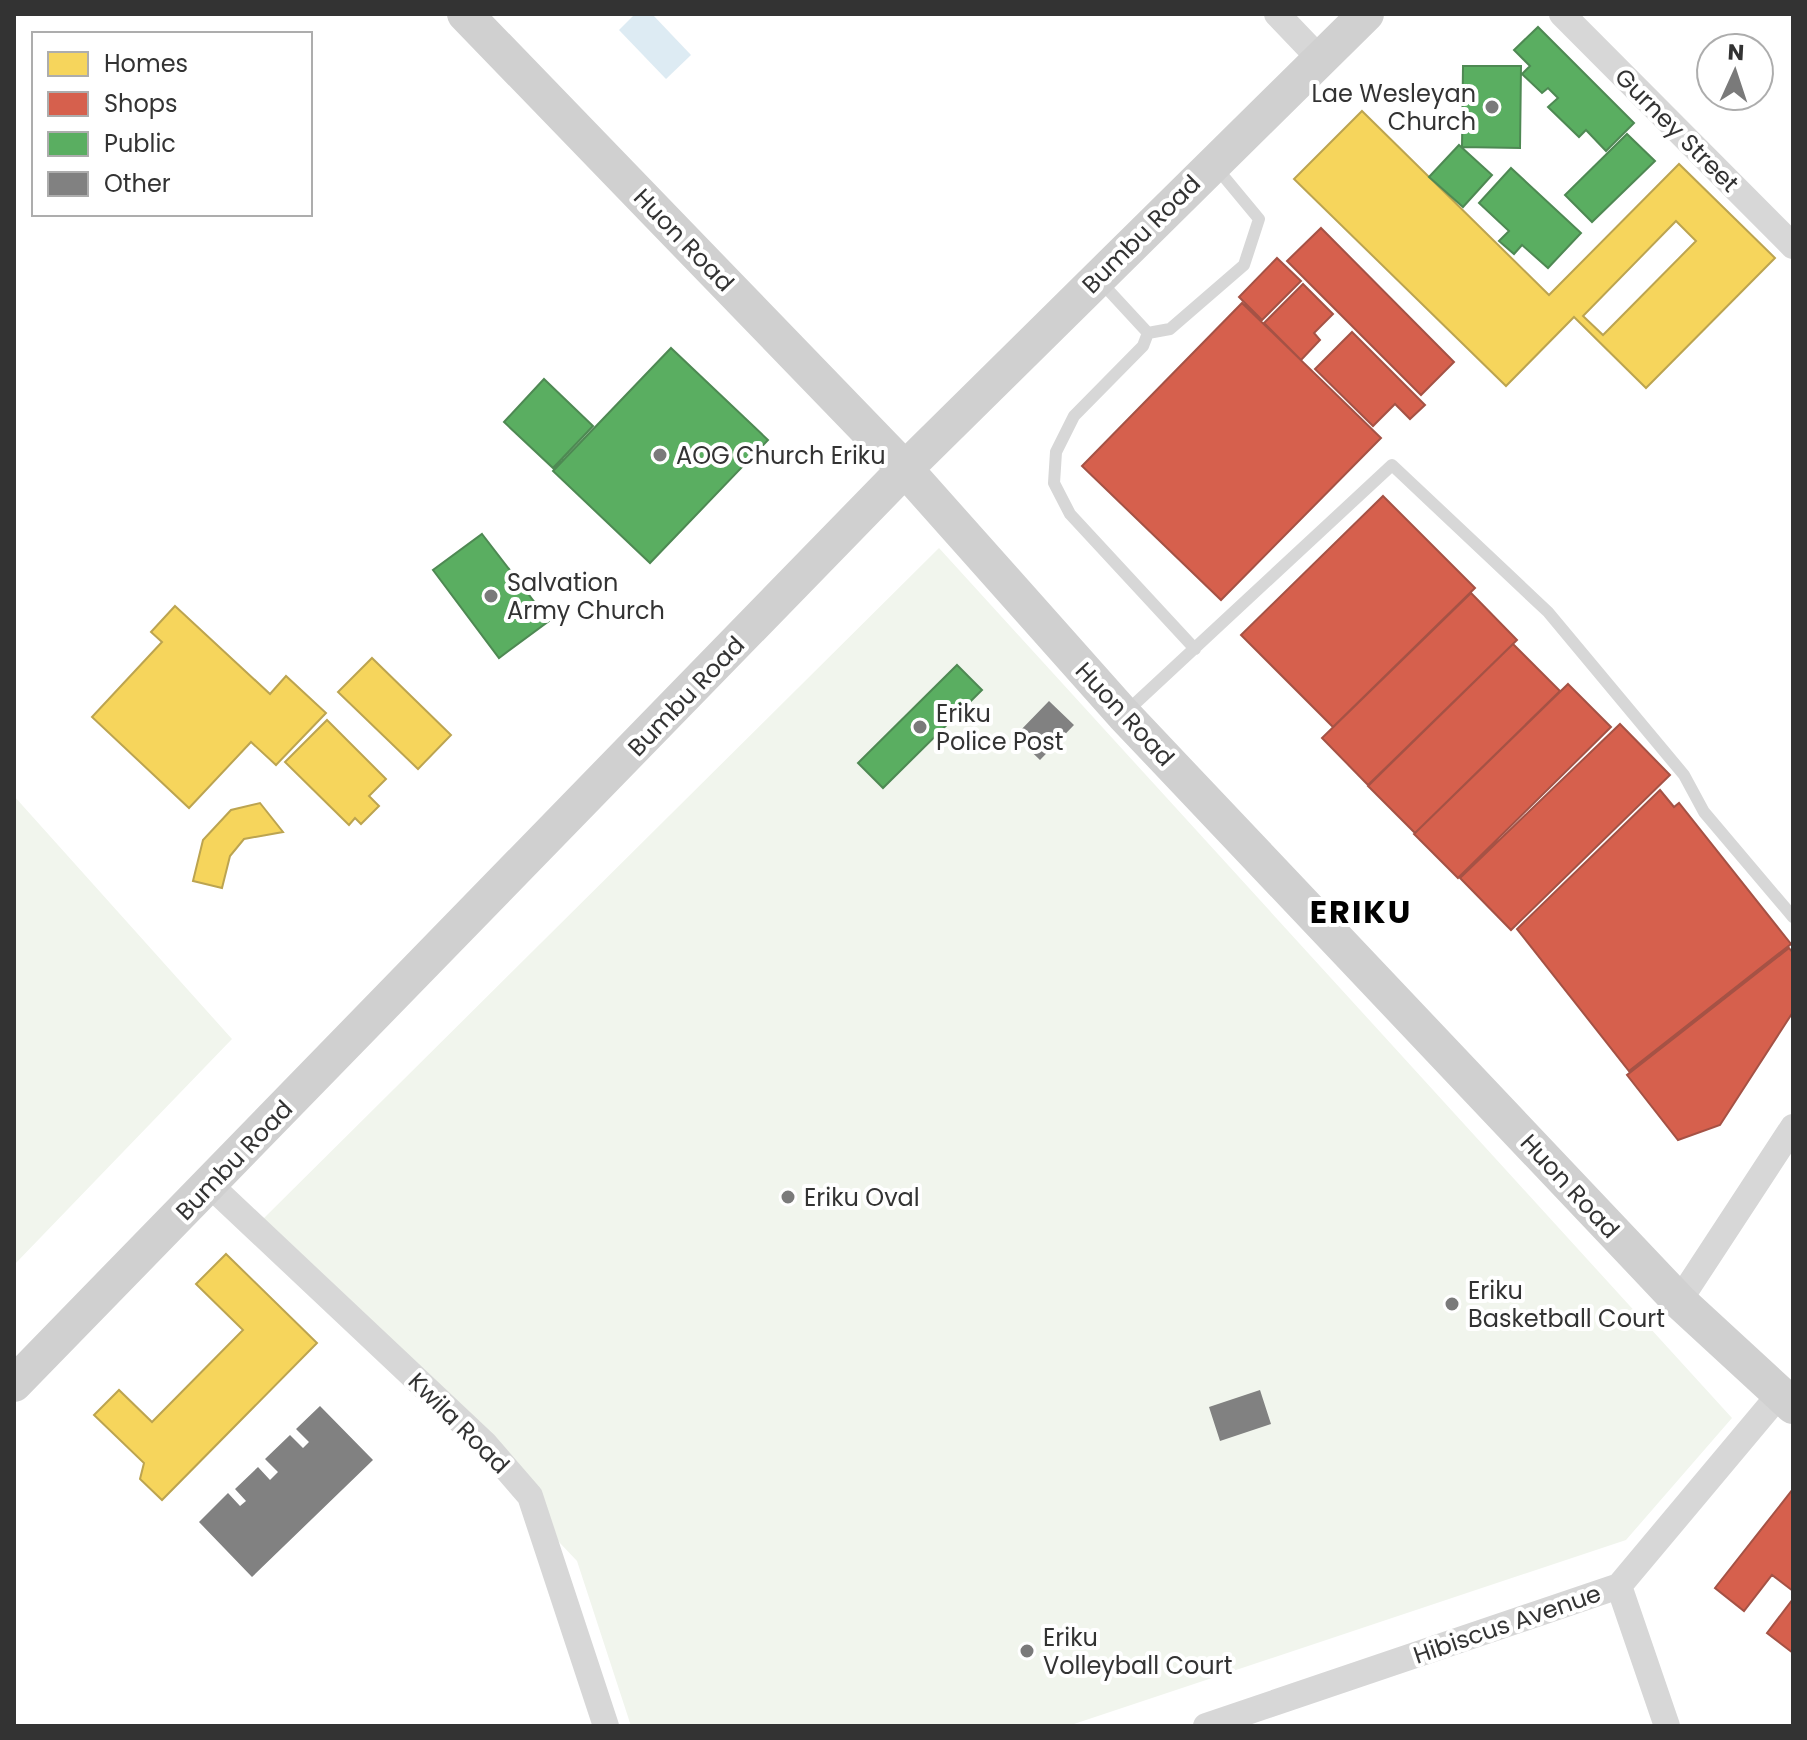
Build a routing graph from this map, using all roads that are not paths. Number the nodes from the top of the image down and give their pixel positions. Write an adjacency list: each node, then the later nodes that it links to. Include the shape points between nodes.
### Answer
1 (1277, 14): 5 (street)
2 (1366, 14): 5 (main road, Bumbu Road)
3 (1562, 14): 7 (street, Gurney Street)
4 (480, 24): 10 (main road, Huon Road)
5 (1320, 59): 6 (main road, Bumbu Road)
6 (1213, 164): 8 (main road, Bumbu Road); 9 (lane, via 1259,219 1244,265 1170,329)
7 (1793, 246)
8 (1097, 278): 9 (lane); 10 (main road, Bumbu Road)
9 (1148, 333): 11 (lane, via 1143,346 1074,416 1056,452 1054,483 1070,514)
10 (905, 469): 12 (main road, Huon Road); 15 (main road, Bumbu Road)
11 (1195, 649): 12 (lane); 13 (lane, via 1392,465 1548,612)
12 (1124, 715): 16 (main road, Huon Road)
13 (1793, 917)
14 (1793, 1127): 16 (street)
15 (210, 1185): 17 (main road, Bumbu Road); 20 (street, Kwila Road, via 485,1444 530,1496)
16 (1679, 1301): 18 (main road, Huon Road)
17 (14, 1384)
18 (1786, 1401): 19 (street, Hibiscus Avenue)
19 (1619, 1586): 21 (street, Hibiscus Avenue); 22 (street)
20 (606, 1726)
21 (1206, 1726)
22 (1667, 1726)

